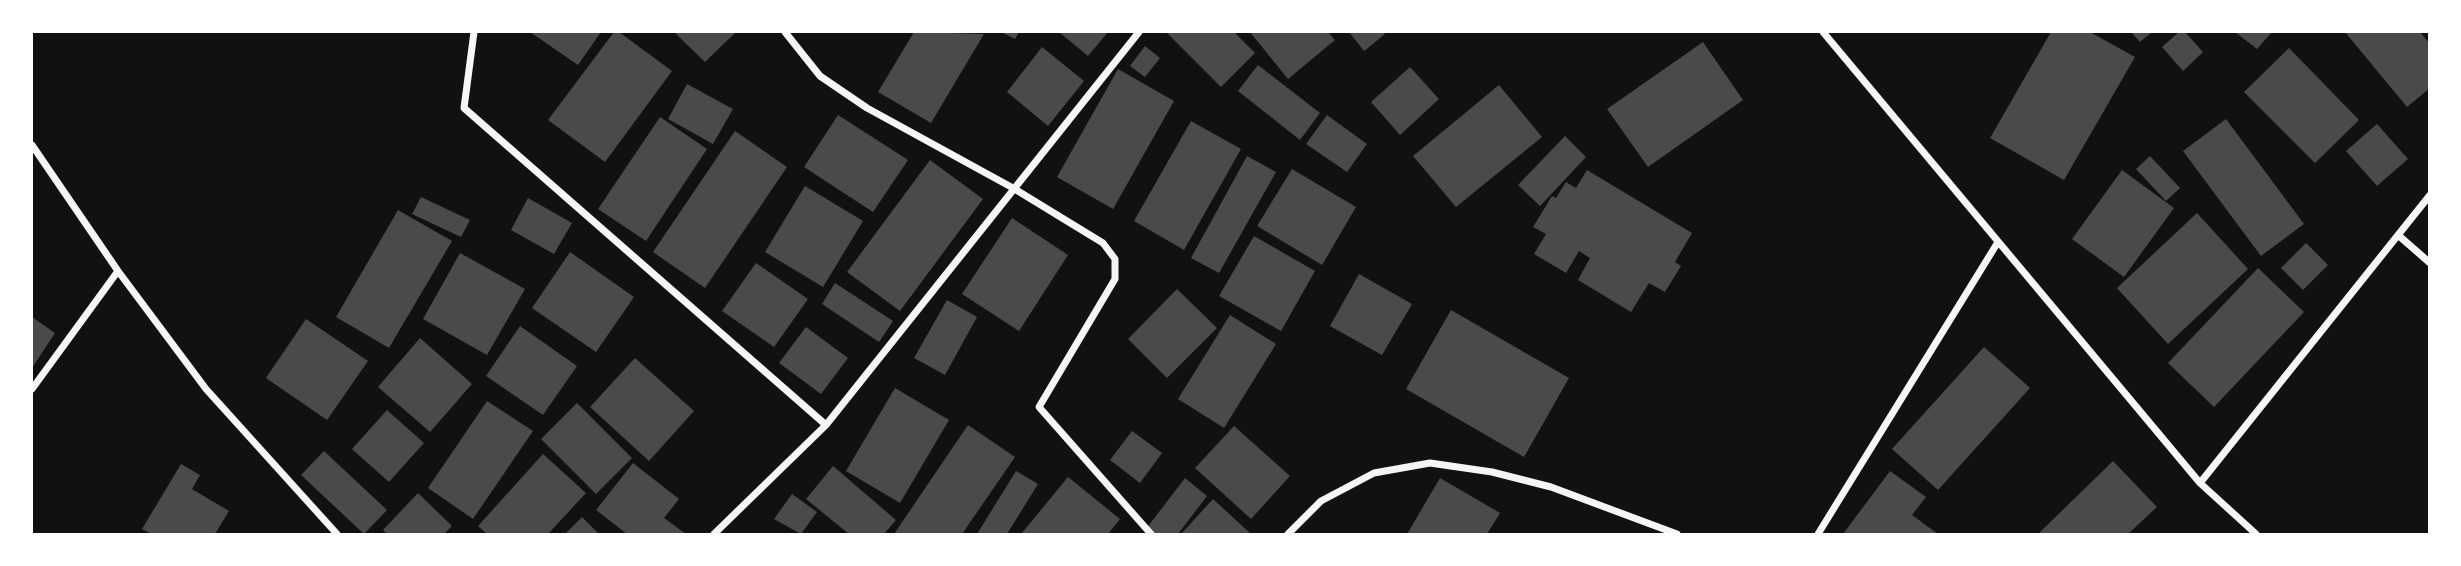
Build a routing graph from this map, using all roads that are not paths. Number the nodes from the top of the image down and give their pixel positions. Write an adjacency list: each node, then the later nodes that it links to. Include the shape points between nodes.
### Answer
1 (474, 32): 13 (street, via 464,108)
2 (785, 32): 6 (street, via 820,76 867,108)
3 (1139, 32): 6 (street)
4 (1823, 32): 9 (street)
5 (32, 145): 11 (street)
6 (1013, 188): 13 (street); 17 (street, via 1102,243 1115,259 1115,279 1039,408)
7 (2430, 195): 8 (street)
8 (2398, 235): 10 (street); 14 (street)
9 (1998, 242): 14 (street); 20 (street)
10 (2430, 263)
11 (118, 271): 12 (street); 15 (street, via 206,389)
12 (32, 389)
13 (826, 425): 16 (street)
14 (2200, 483): 21 (street)
15 (337, 534)
16 (714, 534)
17 (1150, 534)
18 (1288, 534): 19 (street, via 1321,501 1374,474 1430,463 1551,487)
19 (1677, 534)
20 (1818, 534)
21 (2256, 534)

